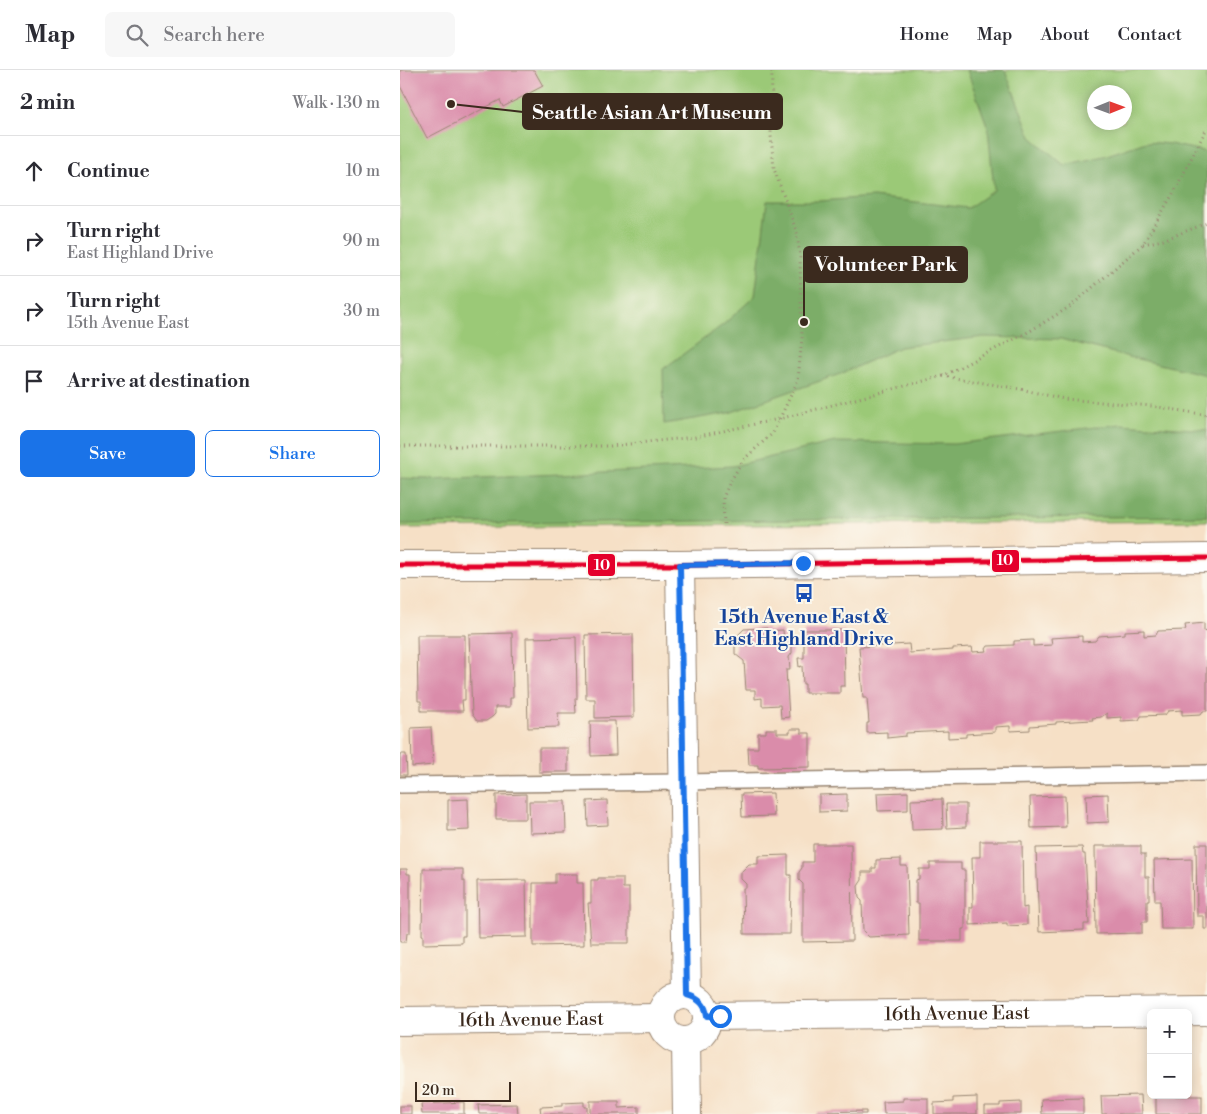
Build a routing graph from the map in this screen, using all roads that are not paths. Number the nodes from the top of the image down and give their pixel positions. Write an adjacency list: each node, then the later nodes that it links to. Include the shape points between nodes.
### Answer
1 (1207, 558): 3 (street)
2 (400, 565): 3 (street)
3 (680, 565): 5 (street)
4 (1207, 773): 5 (lane)
5 (683, 782): 6 (lane); 7 (street)
6 (400, 785)
7 (687, 995): 9 (street, via 704,1005); 10 (street, via 670,1000 664,1006)
8 (1207, 1011): 9 (street, 16th Avenue East)
9 (707, 1016): 12 (street, via 702,1033)
10 (661, 1018): 11 (street, 16th Avenue East); 12 (street, via 668,1035)
11 (400, 1021)
12 (686, 1041): 13 (street)
13 (687, 1114)

